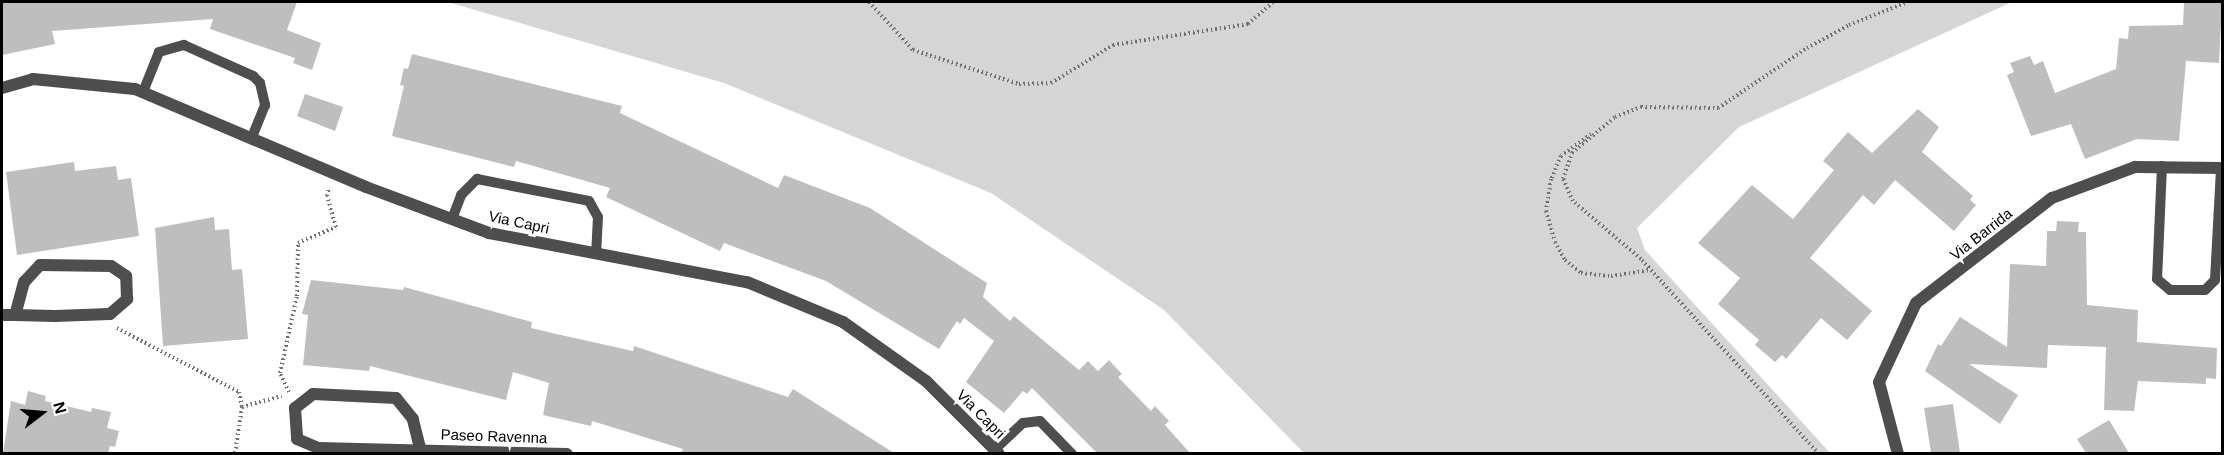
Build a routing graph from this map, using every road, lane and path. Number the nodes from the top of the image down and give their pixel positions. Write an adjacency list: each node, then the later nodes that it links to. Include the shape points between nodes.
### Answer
1 (868, 2): 2 (path, via 914,50 1019,84 1051,83 1113,45 1248,24)
2 (1273, 2)
3 (1908, 2): 6 (path, via 1849,25 1807,48 1718,108 1641,107)
4 (2, 87): 5 (street, Via Capri, via 33,79)
5 (143, 92): 7 (street, Via Capri); 7 (lane, via 159,52 184,45 254,76 260,83 265,105)
6 (1615, 117): 13 (path, via 1572,153 1563,179 1573,201); 13 (path, via 1561,156 1551,179 1546,211 1565,260 1581,273 1611,276)
7 (252, 138): 10 (street, Via Capri)
8 (2162, 166): 9 (street, Via Barrida); 9 (lane, via 2157,279 2170,290 2205,290 2215,280); 25 (street, Via Barrida, via 2135,167 2052,198 1916,303 1879,382)
9 (2222, 168)
10 (333, 172): 11 (street, Via Capri); 17 (path, via 327,196 336,227 298,243 297,296 280,373)
11 (452, 219): 12 (street, Via Capri, via 489,233); 12 (lane, via 461,195 477,179 589,201 598,217)
12 (596, 254): 20 (street, Via Capri, via 747,282 843,322 926,381)
13 (1652, 270): 24 (path)
14 (110, 314): 16 (street); 16 (street, via 127,299 126,276 111,266 71,263 33,268 24,282); 18 (path, via 115,327 239,392)
15 (2, 315): 16 (street)
16 (15, 315)
17 (296, 397): 18 (path); 19 (street, Paseo Ravenna, via 313,393 396,398 413,419); 19 (street, Paseo Ravenna, via 294,429 297,439 308,446)
18 (242, 407): 21 (path)
19 (420, 448): 22 (street, Paseo Ravenna)
20 (997, 451): 23 (lane, via 1023,423 1031,421 1040,422)
21 (235, 453)
22 (567, 453)
23 (1072, 453)
24 (1819, 453)
25 (1898, 453)

